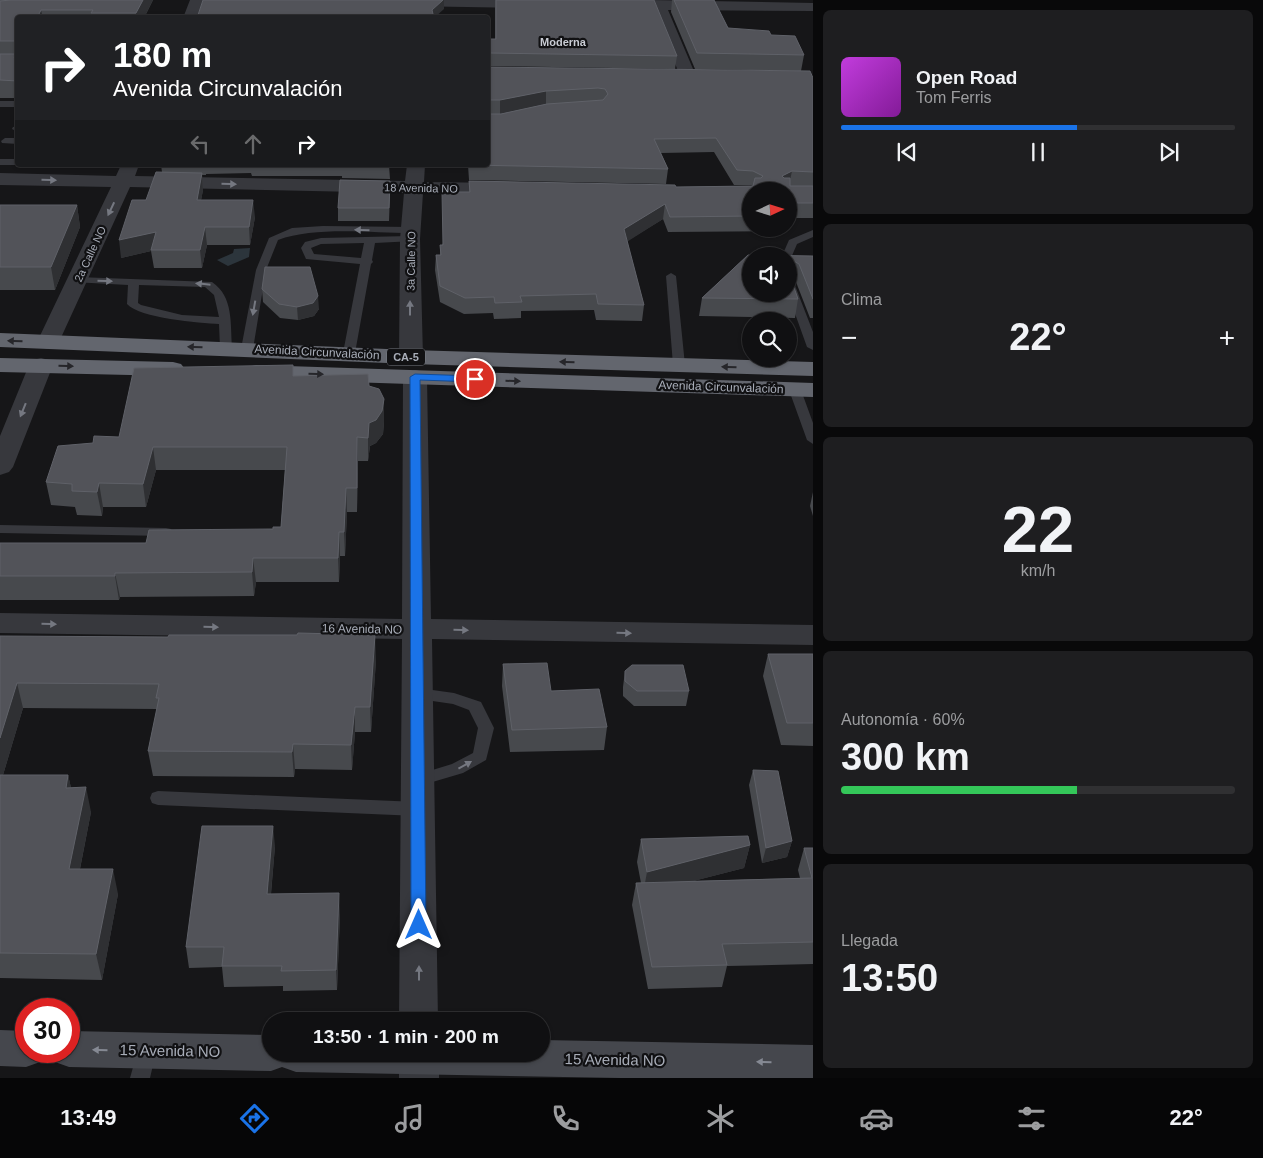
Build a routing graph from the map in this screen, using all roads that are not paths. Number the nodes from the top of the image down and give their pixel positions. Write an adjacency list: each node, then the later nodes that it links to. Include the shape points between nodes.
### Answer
1 (197, 0): 10 (street)
2 (202, 0): 3 (street)
3 (209, 0)
4 (397, 1): 5 (street)
5 (466, 3): 7 (street); 11 (street)
6 (658, 3): 8 (street); 9 (street); 13 (street)
7 (543, 4)
8 (601, 4)
9 (807, 9)
10 (191, 15)
11 (456, 15)
12 (669, 76): 13 (street)
13 (688, 76): 14 (street)
14 (707, 77)
15 (0, 104): 16 (lane)
16 (15, 104)
17 (5, 141): 18 (lane)
18 (15, 142)
19 (15, 163): 21 (lane)
20 (416, 167): 23 (street, 3a Calle NO)
21 (1, 170): 22 (street, 18 Avenida NO, one-way to 22)
22 (127, 173): 23 (street, 18 Avenida NO, one-way to 23); 31 (street, 2a Calle NO, one-way to 31)
23 (415, 188): 24 (street, 18 Avenida NO); 26 (street, 3a Calle NO)
24 (524, 190)
25 (813, 233): 28 (lane, via 794,242)
26 (410, 235): 27 (lane); 39 (lane, one-way to 39, via 323,229 292,231 274,238); 43 (street, 3a Calle NO, one-way to 26)
27 (370, 240): 29 (lane); 29 (lane, via 321,241 306,248 310,257)
28 (792, 247)
29 (368, 262): 38 (lane)
30 (671, 276): 42 (lane)
31 (77, 280): 32 (lane, one-way to 32); 36 (street, 2a Calle NO)
32 (134, 282): 34 (lane, via 132,304 137,307 182,318); 34 (lane, one-way to 32, via 222,300 215,287 208,284)
33 (796, 302): 37 (lane)
34 (224, 321): 39 (lane)
35 (0, 340): 36 (highway, Avenida Circunvalación / CA-5, one-way to 35)
36 (48, 342): 39 (highway, Avenida Circunvalación / CA-5, one-way to 36)
37 (813, 347)
38 (349, 353): 39 (highway, Avenida Circunvalación / CA-5); 43 (highway, Avenida Circunvalación / CA-5)
39 (233, 356): 43 (highway, Avenida Circunvalación / CA-5, one-way to 43)
40 (0, 364): 41 (highway)
41 (41, 365): 45 (highway, one-way to 45); 48 (street, one-way to 48)
42 (679, 365): 43 (highway, Avenida Circunvalación / CA-5, one-way to 43); 44 (highway, Avenida Circunvalación / CA-5, one-way to 42)
43 (413, 367): 46 (highway, Avenida Circunvalación / CA-5, one-way to 46); 52 (street, 3a Calle NO)
44 (813, 369)
45 (199, 370)
46 (804, 390): 47 (lane)
47 (813, 440)
48 (0, 467)
49 (0, 529): 50 (lane)
50 (184, 532)
51 (0, 623): 52 (street, 16 Avenida NO, one-way to 52)
52 (418, 630): 53 (street, 16 Avenida NO, one-way to 53); 54 (street, 3a Calle NO)
53 (813, 636)
54 (418, 694): 55 (street, 3a Calle NO); 55 (lane, one-way to 54, via 480,756 486,728 475,706 454,699)
55 (419, 794): 56 (lane); 57 (street, 3a Calle NO, one-way to 55)
56 (158, 798)
57 (419, 1012)
58 (0, 1048): 59 (street)
59 (15, 1049)
60 (80, 1051): 64 (street, 15 Avenida NO, one-way to 60)
61 (262, 1054): 64 (street, 15 Avenida NO)
62 (550, 1056): 63 (street, 15 Avenida NO, one-way to 62)
63 (813, 1063)
64 (143, 1064)

